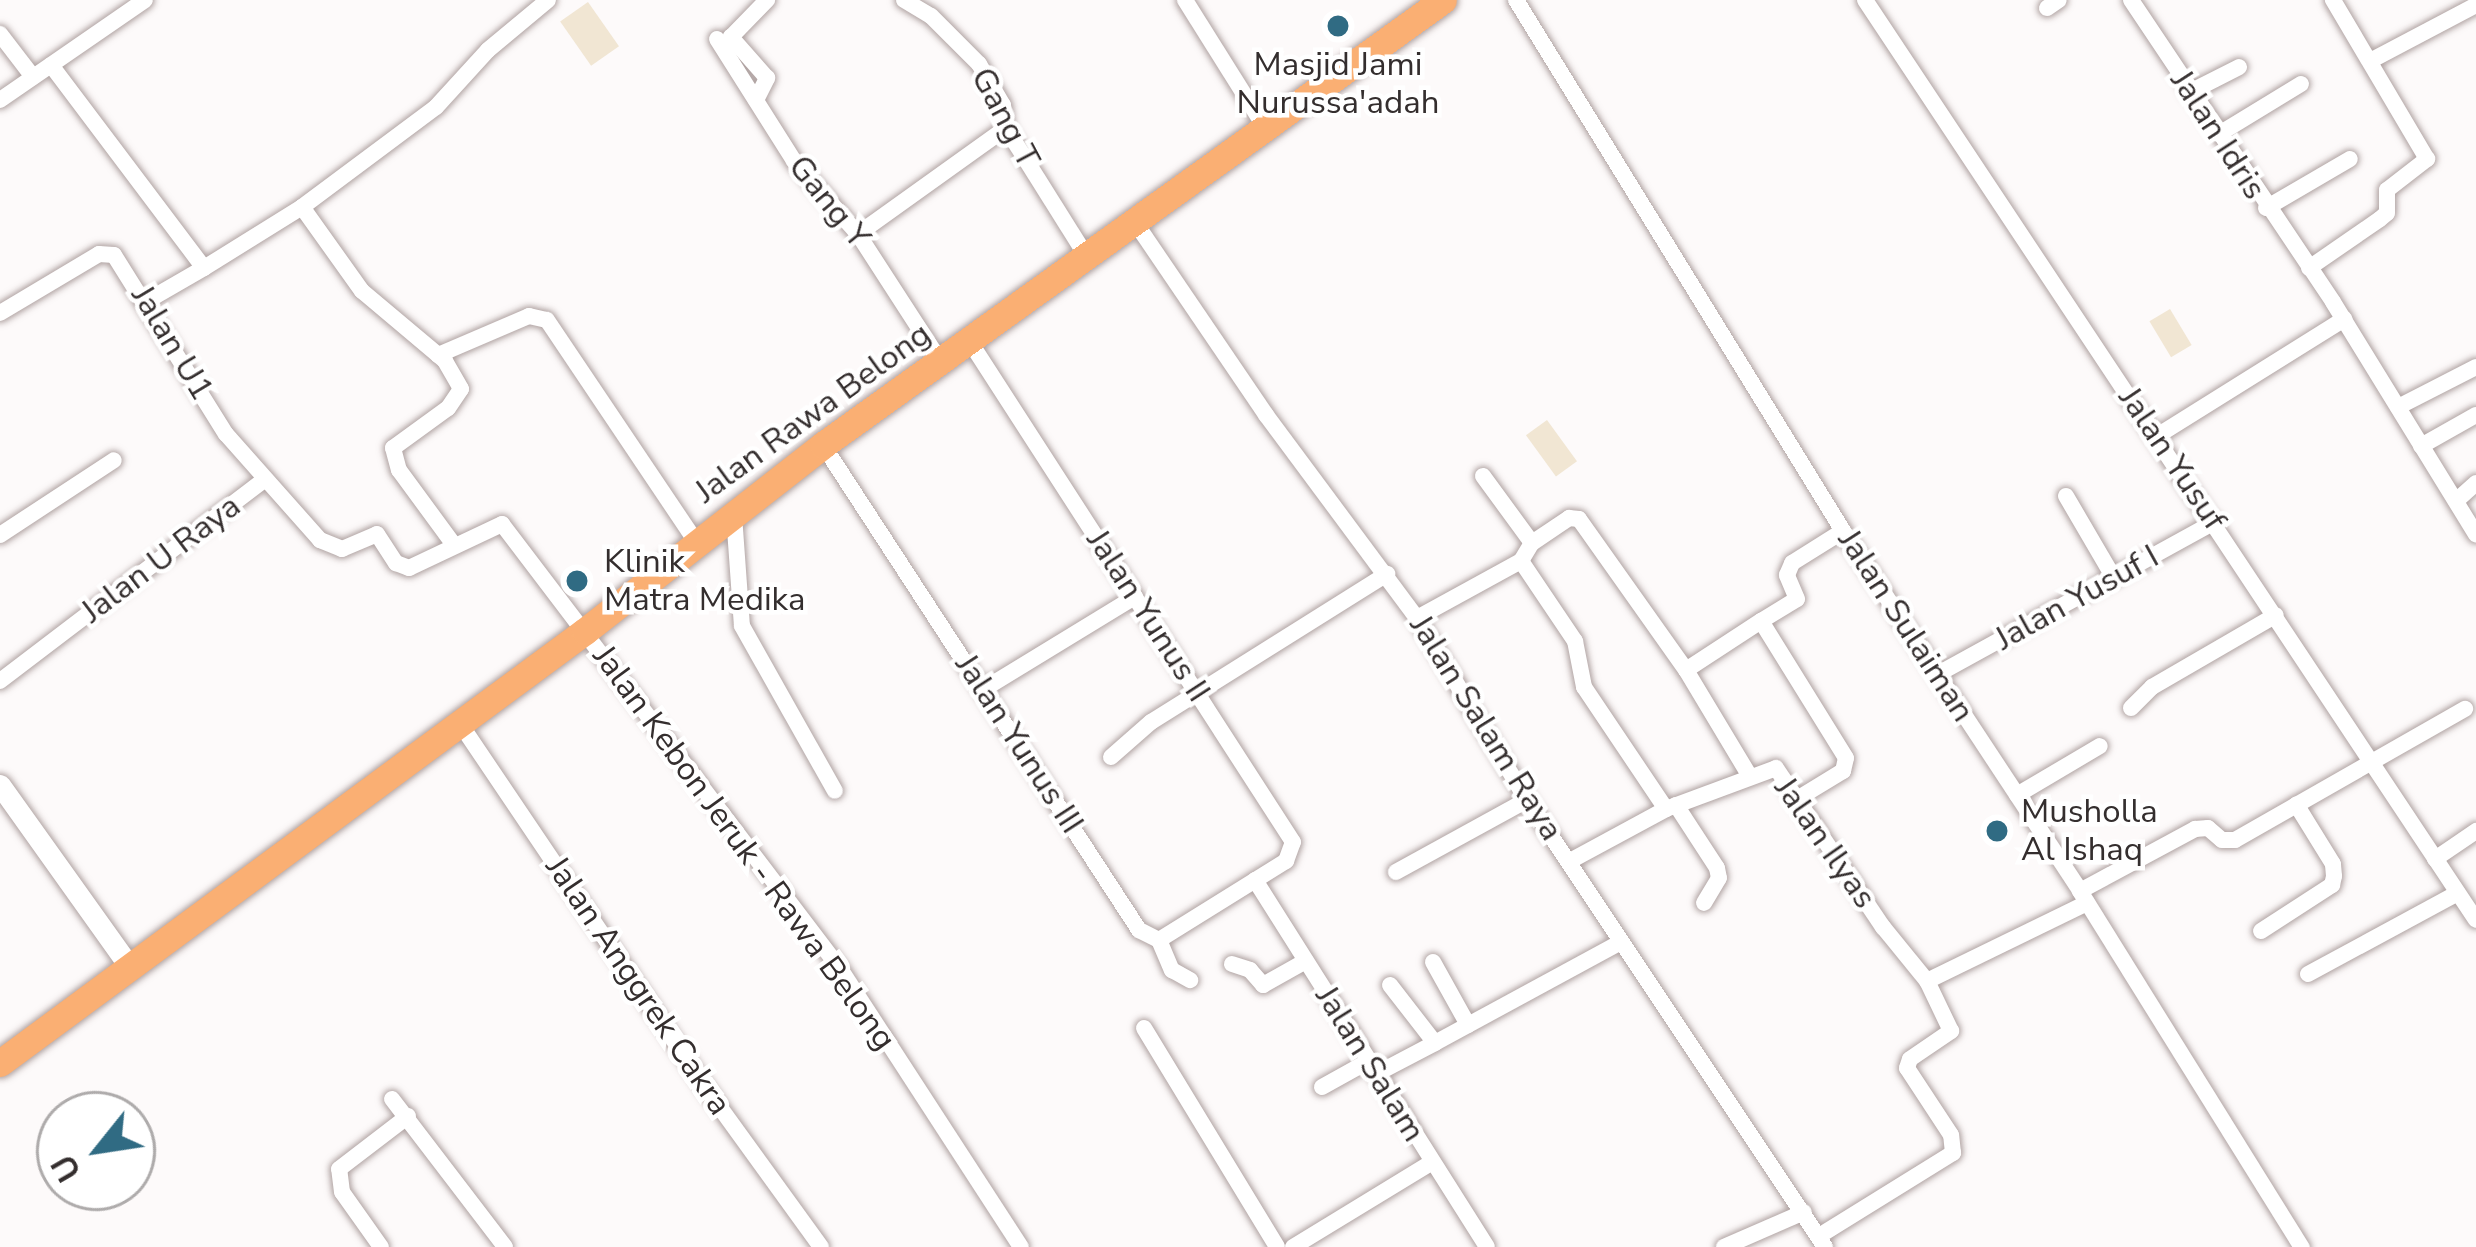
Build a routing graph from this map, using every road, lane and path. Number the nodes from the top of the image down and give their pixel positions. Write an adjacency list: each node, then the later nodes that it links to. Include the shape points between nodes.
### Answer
1 (145, 0): 15 (street)
2 (548, 0): 26 (street, via 436,107)
3 (767, 0): 21 (street, via 731,33 767,78)
4 (904, 0): 23 (street, Gang T, via 979,64 1004,105)
5 (1184, 0): 22 (street)
6 (1443, 0): 22 (main road, Jalan Rawa Belong)
7 (1516, 0): 53 (street, Jalan Sulaiman)
8 (1864, 0): 42 (street, Jalan Yusuf)
9 (2333, 0): 14 (street)
10 (2134, 1): 19 (street, Jalan Idris)
11 (2476, 4): 14 (street)
12 (0, 34): 17 (street)
13 (717, 39): 21 (street, Gang Y)
14 (2370, 61): 32 (street, via 2426,165 2386,190 2387,213)
15 (51, 64): 17 (street); 31 (street)
16 (2239, 68): 19 (street)
17 (33, 77): 20 (street)
18 (2301, 85): 24 (street)
19 (2190, 92): 24 (street, Jalan Idris)
20 (0, 100)
21 (756, 100): 29 (street, Gang Y, via 794,161)
22 (1264, 126): 28 (main road, Jalan Rawa Belong)
23 (1006, 128): 29 (street); 30 (street, Gang T)
24 (2218, 134): 27 (street, Jalan Idris)
25 (2350, 159): 27 (street)
26 (302, 207): 31 (street); 37 (street, via 362,291)
27 (2266, 208): 32 (street, Jalan Idris)
28 (1133, 219): 30 (main road, Jalan Rawa Belong); 60 (street, Jalan Salam Raya)
29 (858, 234): 38 (street, Gang Y)
30 (1085, 254): 36 (main road, Jalan Rawa Belong)
31 (204, 268): 33 (street)
32 (2309, 268): 34 (street, Jalan Idris)
33 (145, 302): 35 (street, Jalan U1, via 122,260 99,254); 47 (street, Jalan U1, via 226,434)
34 (2339, 312): 40 (street, Jalan Idris); 42 (street)
35 (0, 313)
36 (970, 342): 38 (main road, Jalan Rawa Belong); 62 (street, Jalan Yunus II)
37 (438, 356): 56 (street, via 530,316 547,320); 58 (street, via 460,389 448,408 393,448 399,470)
38 (942, 364): 43 (main road, Jalan Rawa Belong)
39 (2476, 367): 40 (street)
40 (2398, 407): 44 (street, Jalan Idris)
41 (2476, 415): 44 (street)
42 (2157, 436): 52 (street, Jalan Yusuf)
43 (824, 445): 51 (main road, Jalan Rawa Belong); 70 (street, Jalan Yunus III)
44 (2421, 446): 50 (street, Jalan Idris)
45 (114, 460): 55 (street)
46 (1484, 476): 57 (street)
47 (264, 480): 58 (street, Jalan U Raya, via 334,548 377,534 396,563 409,568); 69 (street, Jalan U Raya)
48 (2476, 483): 50 (street)
49 (2066, 496): 61 (street)
50 (2456, 501): 54 (street, Jalan Idris)
51 (734, 515): 56 (main road, Jalan Rawa Belong); 80 (street, via 742,626)
52 (2215, 522): 61 (street, Jalan Yusuf I); 63 (street, Jalan Yusuf)
53 (1843, 532): 65 (street, via 1792,563 1787,575 1797,599); 68 (street, Jalan Sulaiman)
54 (2476, 534)
55 (0, 535)
56 (697, 542): 66 (main road, Jalan Rawa Belong)
57 (1532, 543): 59 (street); 67 (street, via 1569,518 1589,526)
58 (454, 545): 66 (street, Jalan U Raya, via 502,524)
59 (1521, 561): 64 (street); 85 (street, via 1575,641 1584,687)
60 (1387, 574): 64 (street, Jalan Salam Raya); 71 (street)
61 (2114, 578): 68 (street, Jalan Yusuf I)
62 (1136, 597): 70 (street); 71 (street, Jalan Yunus II)
63 (2276, 614): 72 (street, via 2152,687); 77 (street, Jalan Yusuf)
64 (1417, 618): 83 (street, Jalan Salam Raya)
65 (1761, 621): 67 (street); 82 (street, via 1846,758 1843,771)
66 (585, 631): 74 (main road, Jalan Rawa Belong); 120 (street, Jalan Kebon Jeruk - Rawa Belong, via 841,970)
67 (1686, 670): 78 (street)
68 (1938, 674): 81 (street, Jalan Sulaiman)
69 (0, 680)
70 (984, 689): 96 (street, Jalan Yunus III, via 1139,930)
71 (1197, 692): 76 (street); 90 (street, Jalan Yunus II, via 1293,842 1286,861)
72 (2132, 708)
73 (2465, 710): 77 (street)
74 (459, 722): 101 (main road, Jalan Rawa Belong); 119 (street, Jalan Anggrek Cakra)
75 (2100, 746): 81 (street)
76 (1111, 757)
77 (2371, 761): 84 (street); 87 (street, Jalan Yusuf)
78 (1749, 775): 82 (street, Jalan Ilyas, via 1776,768); 85 (street, Jalan Ilyas)
79 (0, 785): 101 (street)
80 (835, 791)
81 (2017, 796): 92 (street, Jalan Sulaiman)
82 (1797, 799): 104 (street, Jalan Ilyas)
83 (1527, 800): 88 (street, Jalan Salam Raya); 89 (street)
84 (2296, 804): 92 (street, via 2228,842 2208,828 2195,830); 95 (street, via 2333,863 2332,885)
85 (1671, 807): 88 (street, Jalan Ilyas); 93 (street, via 1717,868)
86 (2476, 831): 87 (street)
87 (2435, 859): 91 (street, Jalan Yusuf)
88 (1570, 861): 97 (street, Jalan Salam Raya)
89 (1396, 872)
90 (1255, 880): 96 (street); 98 (street, Jalan Salam)
91 (2458, 893): 94 (street, Jalan Yusuf); 102 (street)
92 (2084, 897): 104 (street); 125 (street, Jalan Sulaiman)
93 (1704, 902)
94 (2476, 920)
95 (2261, 931)
96 (1159, 940): 103 (street, Jalan Yunus III, via 1172,970)
97 (1622, 942): 106 (street); 115 (street, Jalan Salam Raya)
98 (1306, 962): 100 (street, via 1263,985); 110 (street, Jalan Salam)
99 (1433, 962): 106 (street)
100 (1232, 964)
101 (130, 967): 109 (main road, Jalan Rawa Belong)
102 (2308, 974)
103 (1190, 980)
104 (1927, 980): 116 (street, Jalan Ilyas, via 1952,1031 1907,1068 1951,1135 1952,1153)
105 (1390, 985): 108 (street)
106 (1468, 1025): 108 (street)
107 (1144, 1028): 121 (street)
108 (1435, 1043): 110 (street)
109 (0, 1063)
110 (1372, 1068): 111 (street); 114 (street, Jalan Salam)
111 (1322, 1087)
112 (392, 1099): 113 (street)
113 (408, 1117): 117 (street, via 339,1169 342,1192); 118 (street)
114 (1432, 1162): 122 (street); 123 (street, Jalan Salam)
115 (1804, 1212): 116 (street, Jalan Salam Raya); 124 (street)
116 (1822, 1242)
117 (381, 1247)
118 (505, 1247)
119 (821, 1247)
120 (1021, 1247)
121 (1276, 1247)
122 (1292, 1247)
123 (1487, 1247)
124 (1724, 1247)
125 (2302, 1247)

